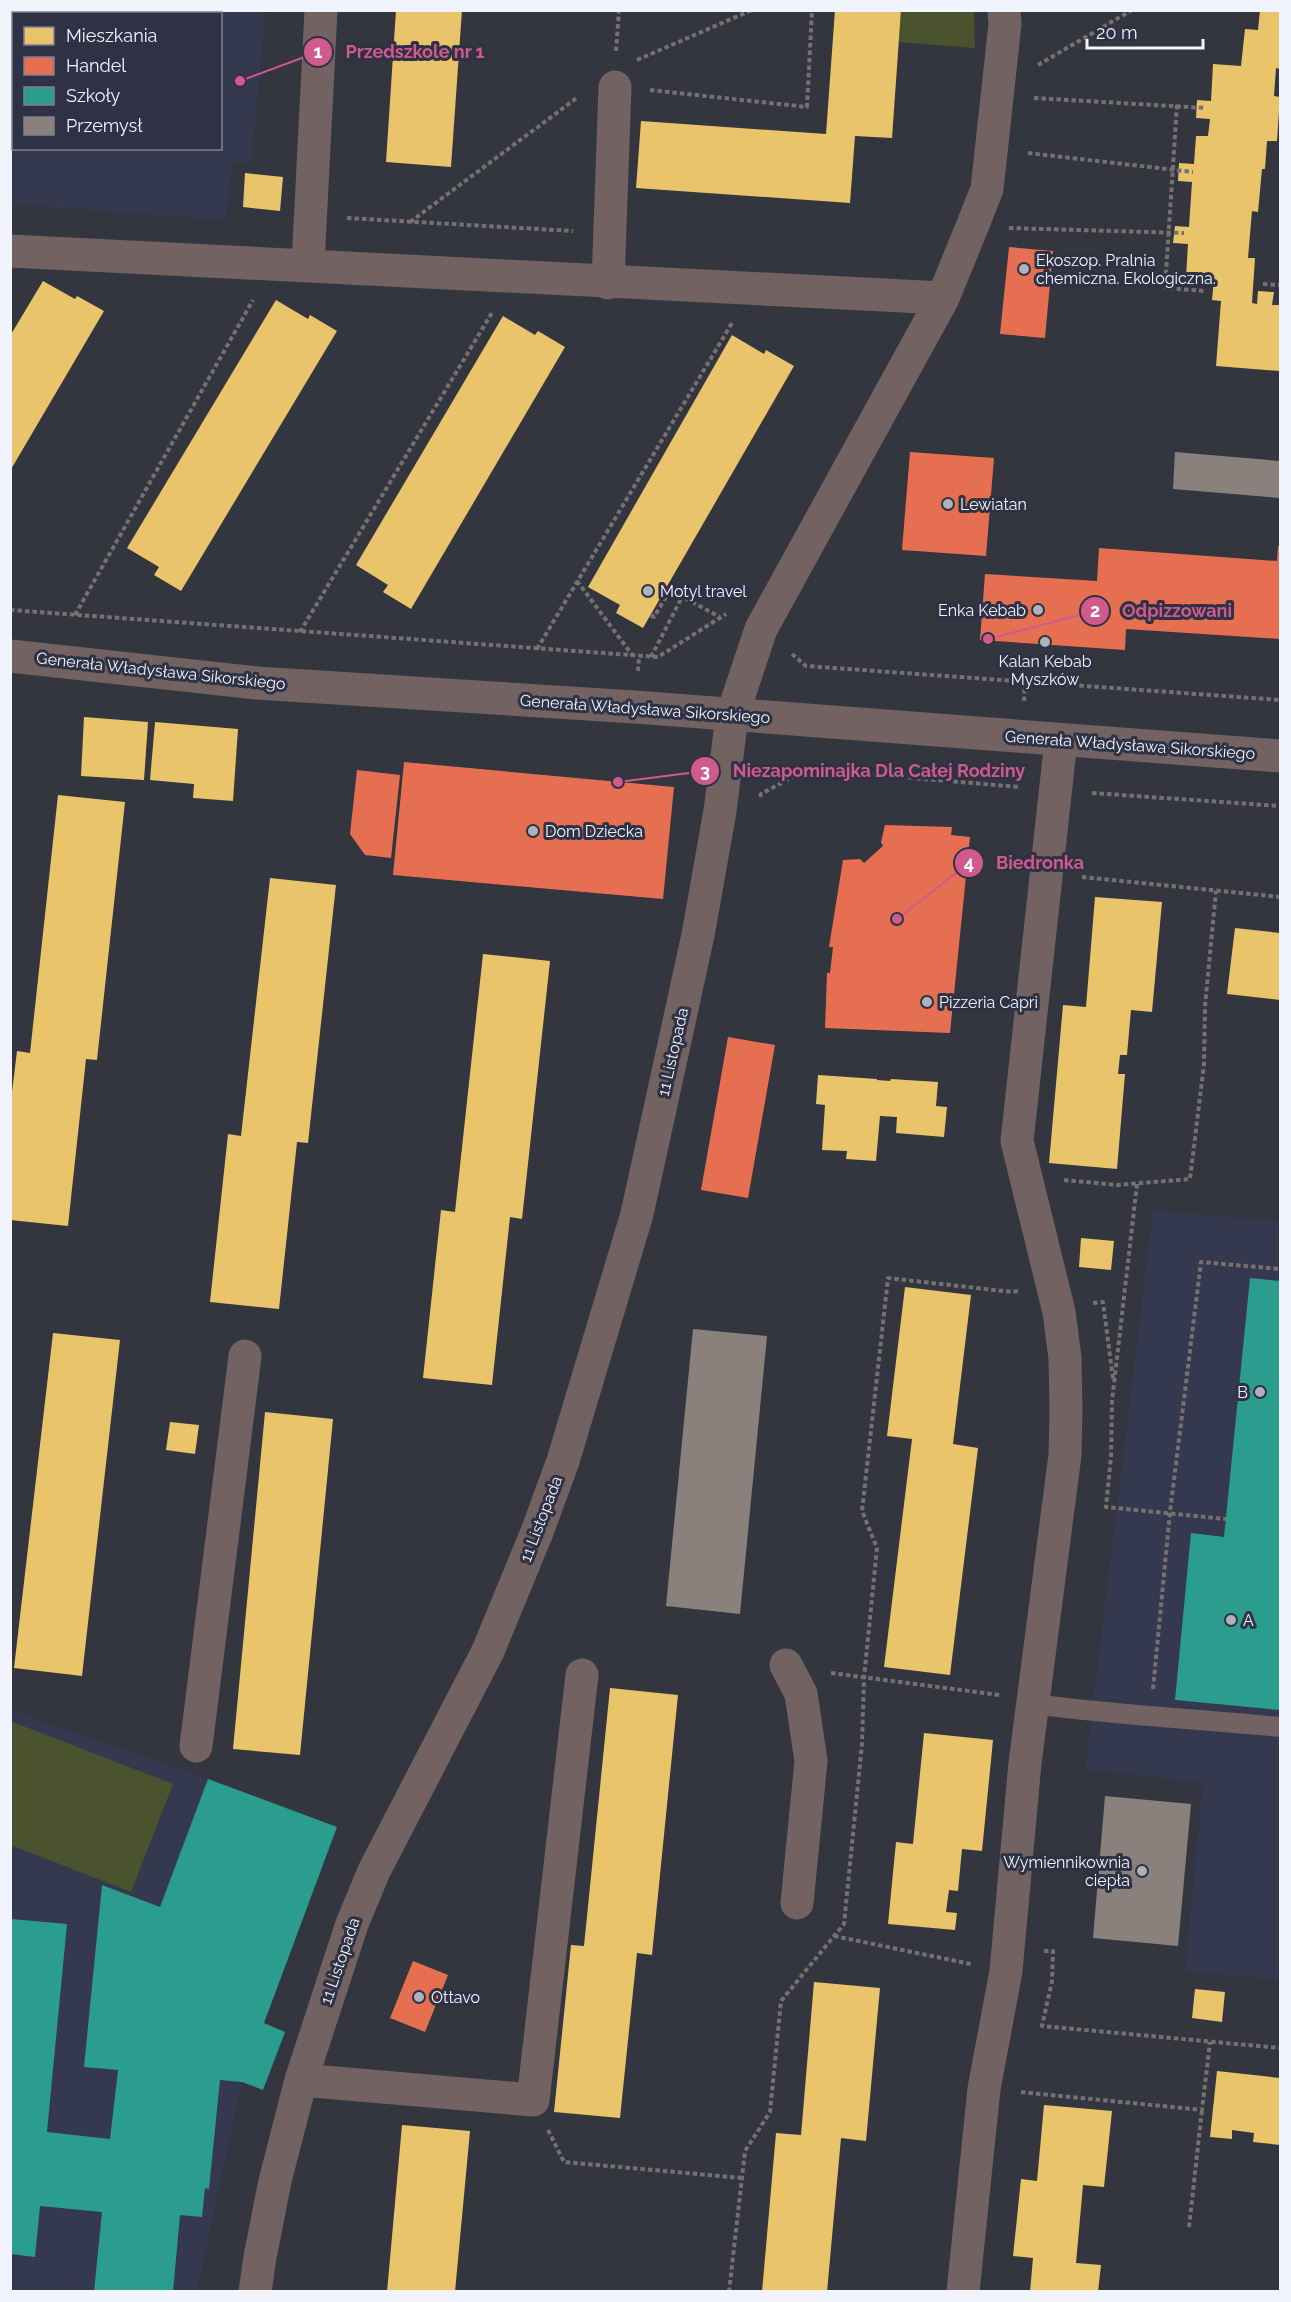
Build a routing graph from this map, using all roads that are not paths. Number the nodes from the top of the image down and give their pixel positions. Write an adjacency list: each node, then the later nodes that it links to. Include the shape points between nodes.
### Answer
1 (321, 10): 5 (street)
2 (1004, 10): 7 (street, 11 Listopada, via 987,189)
3 (615, 78): 6 (street)
4 (10, 251): 5 (street)
5 (308, 265): 6 (street)
6 (608, 283): 7 (street)
7 (943, 298): 9 (street, 11 Listopada, via 761,629)
8 (10, 656): 9 (street, Generała Władysława Sikorskiego, via 257,683)
9 (732, 716): 10 (street, Generała Władysława Sikorskiego); 19 (street, 11 Listopada, via 720,811 694,955 637,1214 563,1461 488,1651 374,1871 335,1971)
10 (1061, 740): 11 (street, Generała Władysława Sikorskiego); 15 (street, via 1017,1142 1053,1286 1065,1358 1065,1455)
11 (1281, 756)
12 (245, 1356): 17 (street)
13 (786, 1665): 18 (street, via 801,1694 811,1761)
14 (582, 1675): 19 (street, via 534,2100)
15 (1034, 1702): 16 (lane, via 1091,1712); 21 (street, via 1007,1959 984,2089)
16 (1281, 1727)
17 (195, 1746)
18 (797, 1903)
19 (301, 2080): 20 (street, 11 Listopada, via 273,2192)
20 (255, 2292)
21 (963, 2292)

